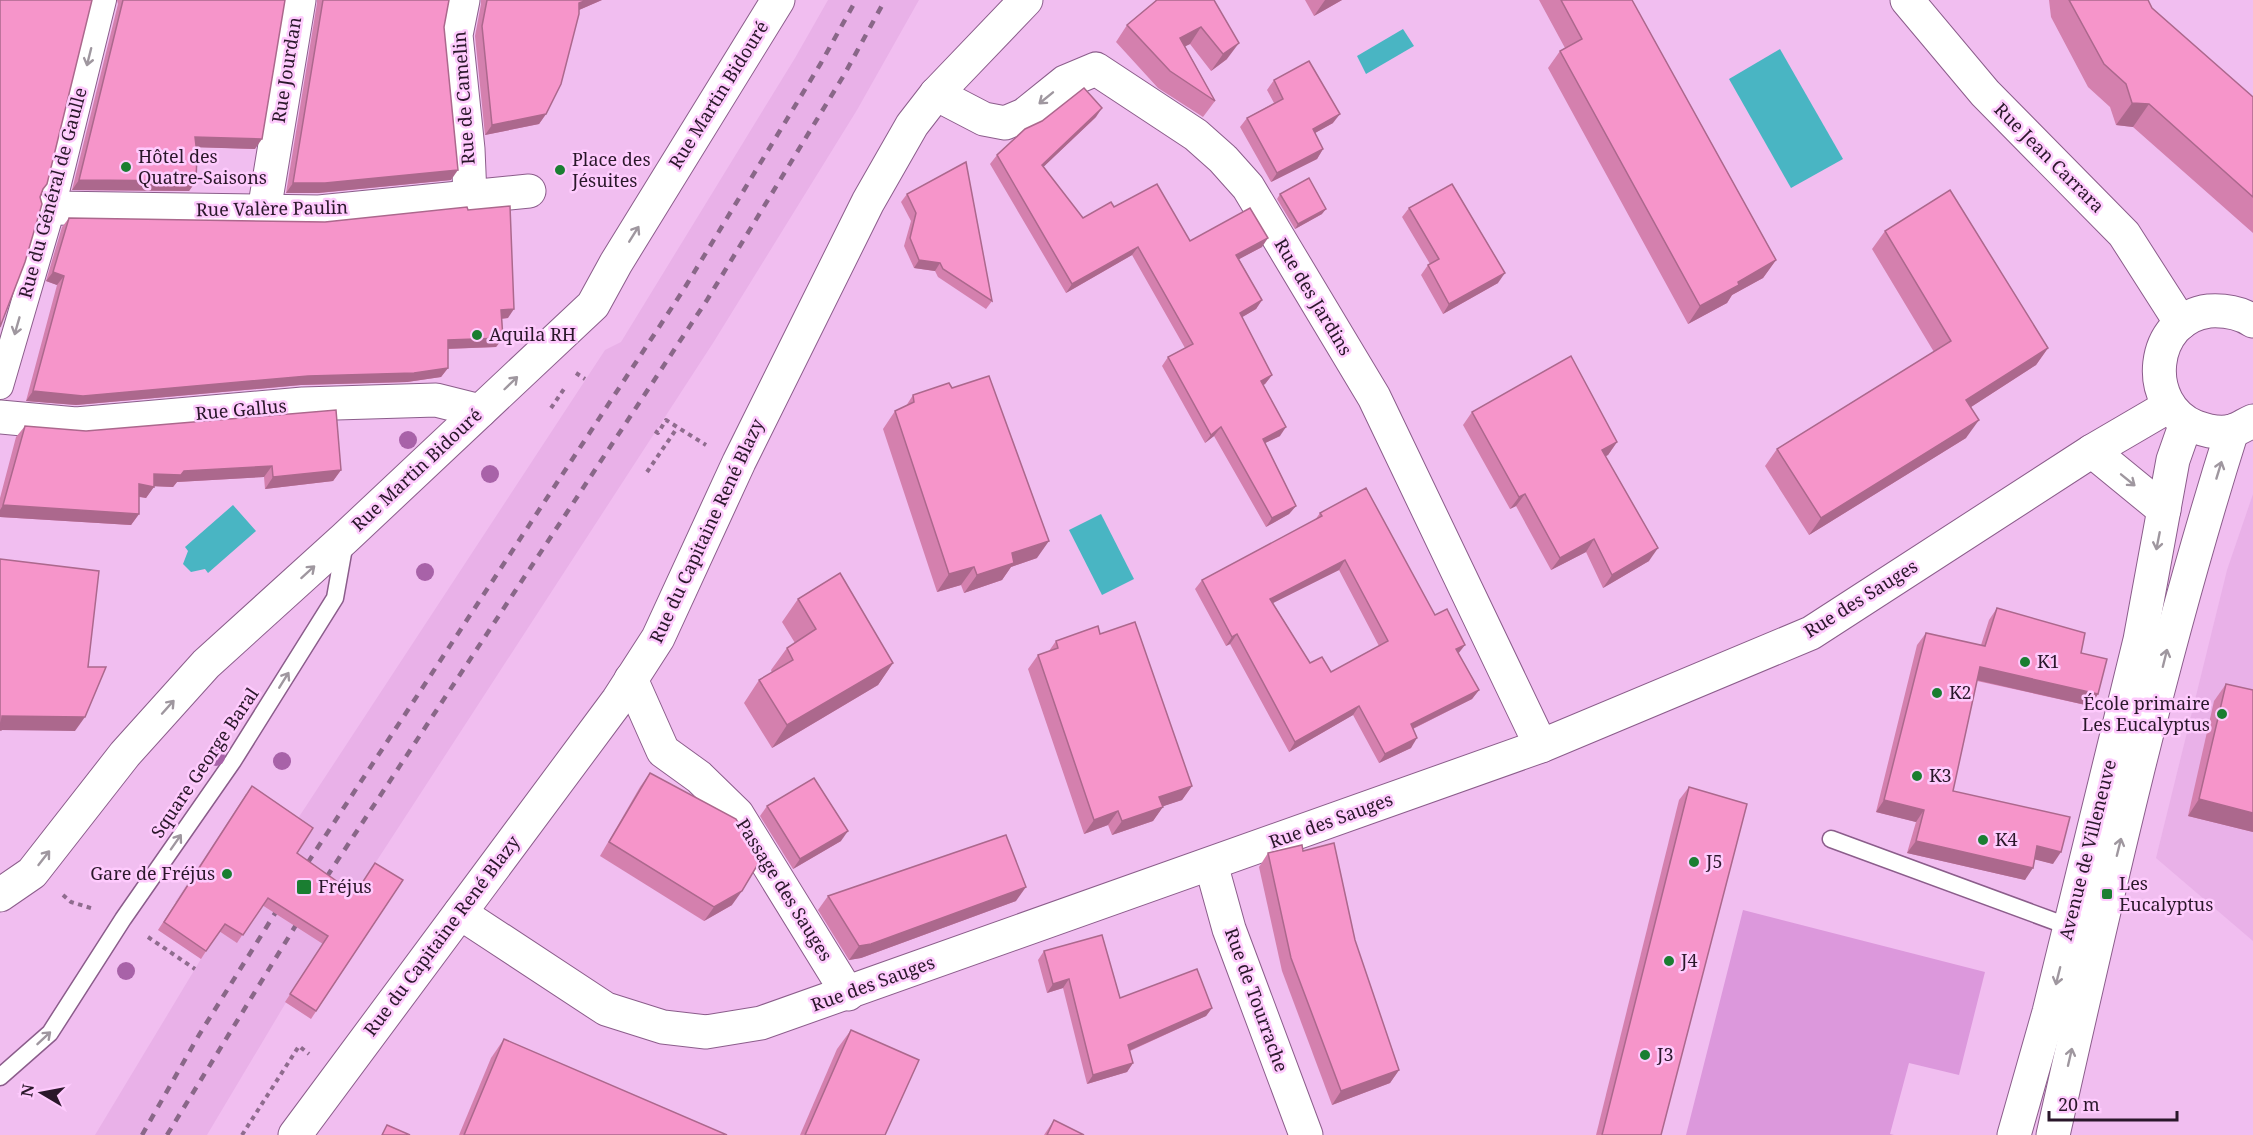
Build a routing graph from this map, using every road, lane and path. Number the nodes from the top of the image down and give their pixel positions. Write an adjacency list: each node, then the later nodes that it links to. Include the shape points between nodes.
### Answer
1 (103, 0): 10 (street, Rue du Général de Gaulle, one-way to 10)
2 (299, 0): 11 (street, Rue Jourdan)
3 (463, 0): 9 (street, Rue de Camelin, via 456,35)
4 (778, 0): 19 (street, Rue Martin Bidouré, one-way to 4, via 592,305)
5 (1026, 0): 7 (street, Rue du Capitaine René Blazy)
6 (1907, 0): 13 (street, Rue Jean Carrara, via 1985,93 2124,234)
7 (936, 93): 28 (street, Rue du Capitaine René Blazy, via 912,125 868,202 739,462 658,638); 29 (street, Rue des Jardins, one-way to 7, via 1374,397 1248,187 1223,159 1196,135 1096,69 1065,82 1024,115 1005,123 984,119)
8 (529, 191): 9 (street, Rue Valère Paulin)
9 (470, 196): 11 (street, Rue Valère Paulin, via 319,212)
10 (52, 208): 11 (street, Rue Valère Paulin); 16 (street, Rue du Général de Gaulle, one-way to 16)
11 (264, 211)
12 (2253, 321): 13 (street, via 2222,310 2200,312)
13 (2181, 322): 20 (street, via 2167,339 2159,360 2159,384)
14 (575, 373): 15 (path)
15 (585, 379)
16 (0, 386)
17 (566, 387): 18 (path)
18 (551, 408)
19 (480, 411): 21 (street, Rue Gallus, via 436,400 303,404 76,423); 27 (street, Rue Martin Bidouré)
20 (2177, 415): 22 (street, via 2208,431); 24 (street, Rue des Sauges); 26 (street, Avenue de Villeneuve)
21 (0, 417)
22 (2242, 426): 44 (street, Avenue de Villeneuve, one-way to 22, via 2088,973 2168,646)
23 (655, 431): 25 (path, via 658,433 666,420 676,428)
24 (2092, 451): 26 (street, one-way to 26); 29 (street, Rue des Sauges, via 1811,633)
25 (647, 472)
26 (2164, 510): 35 (street, Avenue de Villeneuve, one-way to 35, via 2140,640)
27 (345, 537): 32 (street, Rue Martin Bidouré, one-way to 27, via 32,873 126,754 206,664); 34 (lane, Square George Baral, one-way to 27, via 233,760 335,598)
28 (632, 679): 33 (street, Rue du Capitaine René Blazy); 37 (street, Passage des Sauges, via 663,751 699,777 737,814)
29 (1541, 746): 31 (street, Rue des Sauges)
30 (1831, 839): 35 (lane)
31 (1211, 864): 37 (street, Rue des Sauges); 42 (street, Rue de Tourrache, via 1229,929)
32 (0, 895)
33 (460, 913): 37 (street, Rue des Sauges, via 606,1009 663,1027 706,1032 761,1023); 41 (street, Rue du Capitaine René Blazy)
34 (123, 919): 36 (path); 39 (lane, Square George Baral, one-way to 34, via 50,1033)
35 (2070, 927): 43 (street, Avenue de Villeneuve, one-way to 43)
36 (195, 969)
37 (848, 994)
38 (299, 1047): 40 (path)
39 (0, 1077)
40 (242, 1135)
41 (295, 1135)
42 (1306, 1135)
43 (2014, 1135)
44 (2053, 1135)

